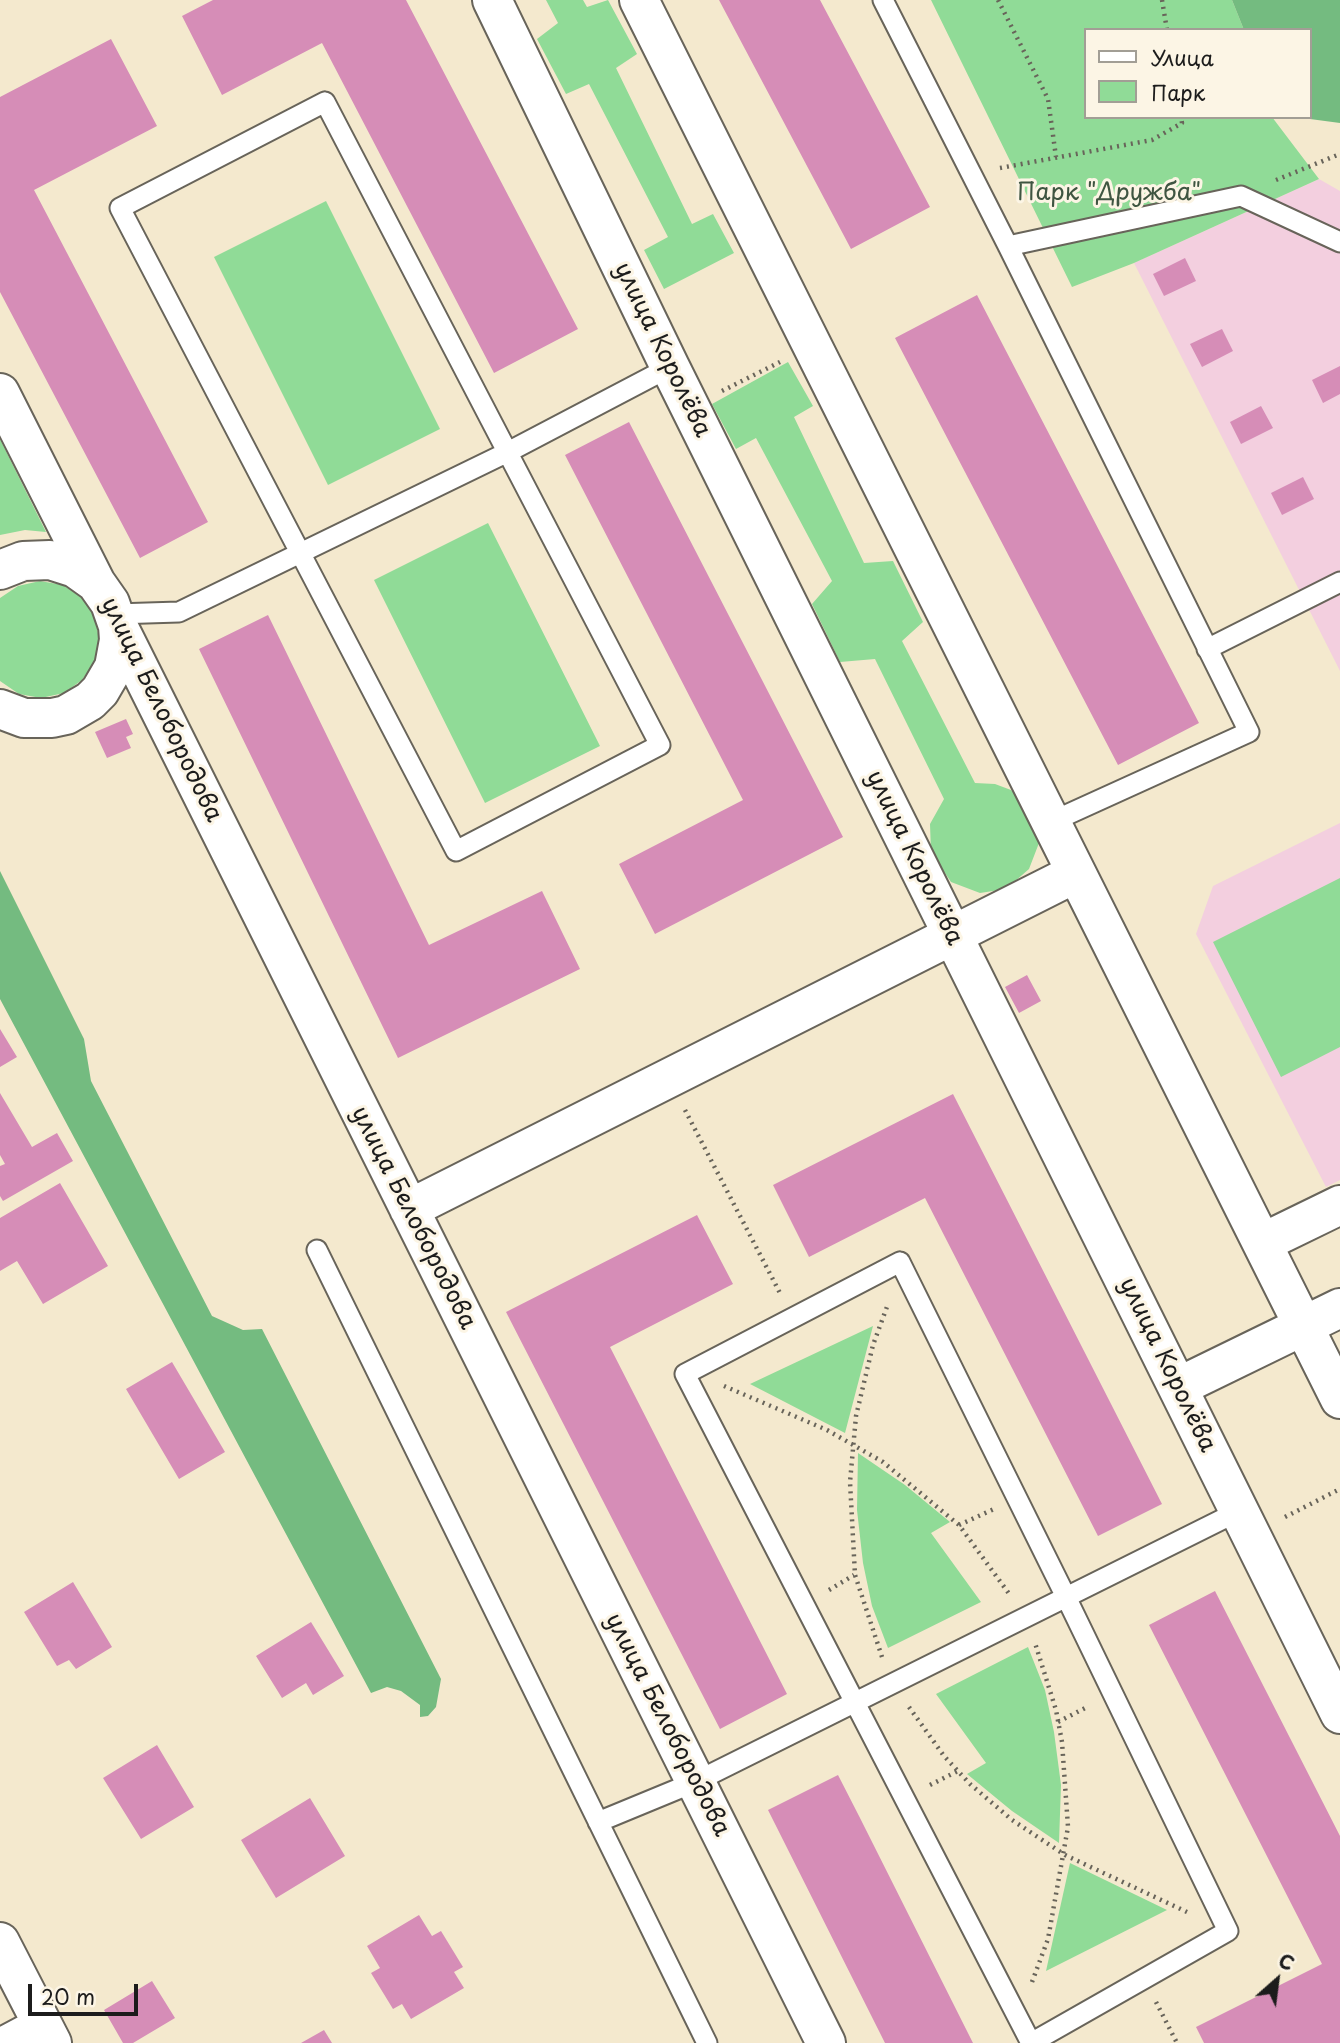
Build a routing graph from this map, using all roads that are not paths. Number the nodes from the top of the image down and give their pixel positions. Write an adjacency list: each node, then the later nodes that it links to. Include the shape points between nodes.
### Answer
1 (492, 0): 6 (street, улица Королёва)
2 (639, 0): 15 (street)
3 (883, 0): 5 (lane)
4 (1340, 242): 5 (lane, via 1241,195)
5 (1008, 246): 13 (lane)
6 (670, 367): 8 (lane); 17 (street, улица Королёва)
7 (0, 393): 12 (street, улица Белобородова)
8 (508, 453): 9 (lane); 9 (lane, via 660,745 456,851); 9 (lane, via 325,102 120,208)
9 (300, 552): 12 (lane, via 179,612)
10 (0, 569): 12 (street, via 23,561 50,560 75,568)
11 (1340, 582): 13 (lane)
12 (110, 608): 14 (street, via 119,640 114,667 90,701 52,718 24,718); 19 (street, улица Белобородова)
13 (1207, 649): 15 (lane, via 1249,732)
14 (0, 709)
15 (1051, 822): 16 (street)
16 (1076, 873): 17 (street); 20 (street)
17 (953, 935): 19 (street); 24 (street, улица Королёва)
18 (1340, 1205): 20 (street)
19 (409, 1209): 30 (street, улица Белобородова)
20 (1262, 1243): 23 (street)
21 (317, 1250): 31 (lane)
22 (1340, 1308): 23 (street)
23 (1303, 1326): 24 (street); 25 (street)
24 (1178, 1387): 26 (street, улица Королёва)
25 (1340, 1399)
26 (1245, 1523): 27 (lane); 29 (street, улица Королёва)
27 (1066, 1597): 28 (lane); 28 (lane, via 1228,1931 1031,2043); 28 (lane, via 900,1262 685,1374)
28 (853, 1702): 30 (lane)
29 (1340, 1714)
30 (695, 1782): 31 (lane); 35 (street, улица Белобородова)
31 (598, 1822): 34 (lane)
32 (0, 1942): 33 (street)
33 (35, 2037)
34 (706, 2043)
35 (826, 2043)

